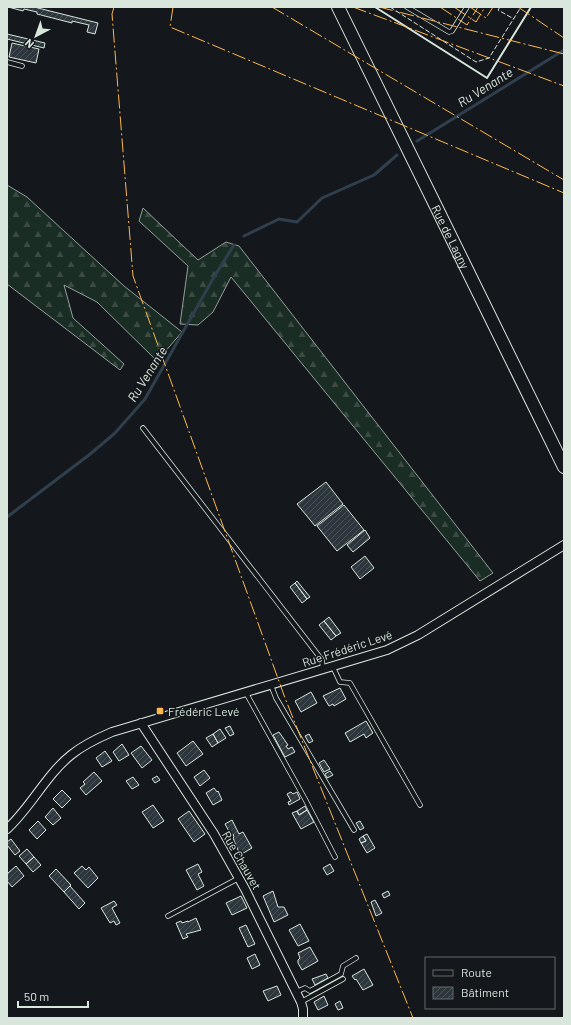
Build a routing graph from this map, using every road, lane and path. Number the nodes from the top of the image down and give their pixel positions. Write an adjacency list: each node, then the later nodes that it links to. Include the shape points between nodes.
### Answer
1 (338, 7): 7 (main road, Rue de Lagny)
2 (407, 7): 3 (lane, via 448,32 452,31)
3 (467, 7)
4 (7, 62): 5 (lane)
5 (22, 66)
6 (143, 428): 10 (lane, via 322,660)
7 (564, 467)
8 (564, 545): 9 (street, Rue Frédéric Levé, via 418,635 387,650)
9 (332, 667): 10 (street, Rue Frédéric Levé); 14 (lane, via 340,682 350,683)
10 (323, 670): 11 (street, Rue Frédéric Levé)
11 (270, 685): 12 (street, Rue Frédéric Levé); 16 (lane)
12 (245, 692): 13 (street, Rue Frédéric Levé); 17 (lane)
13 (140, 723): 15 (street, Rue Frédéric Levé, via 112,732 71,755); 18 (street, Rue Chauvet, via 214,834)
14 (420, 805)
15 (7, 829)
16 (354, 830)
17 (336, 857)
18 (239, 878): 19 (lane); 22 (street, Rue Chauvet)
19 (168, 916)
20 (356, 958): 22 (lane, via 343,966 341,974 310,991 306,988)
21 (343, 979): 23 (lane)
22 (296, 992): 23 (street, Rue Chauvet)
23 (301, 1002): 24 (street, Rue Chauvet)
24 (302, 1018)

